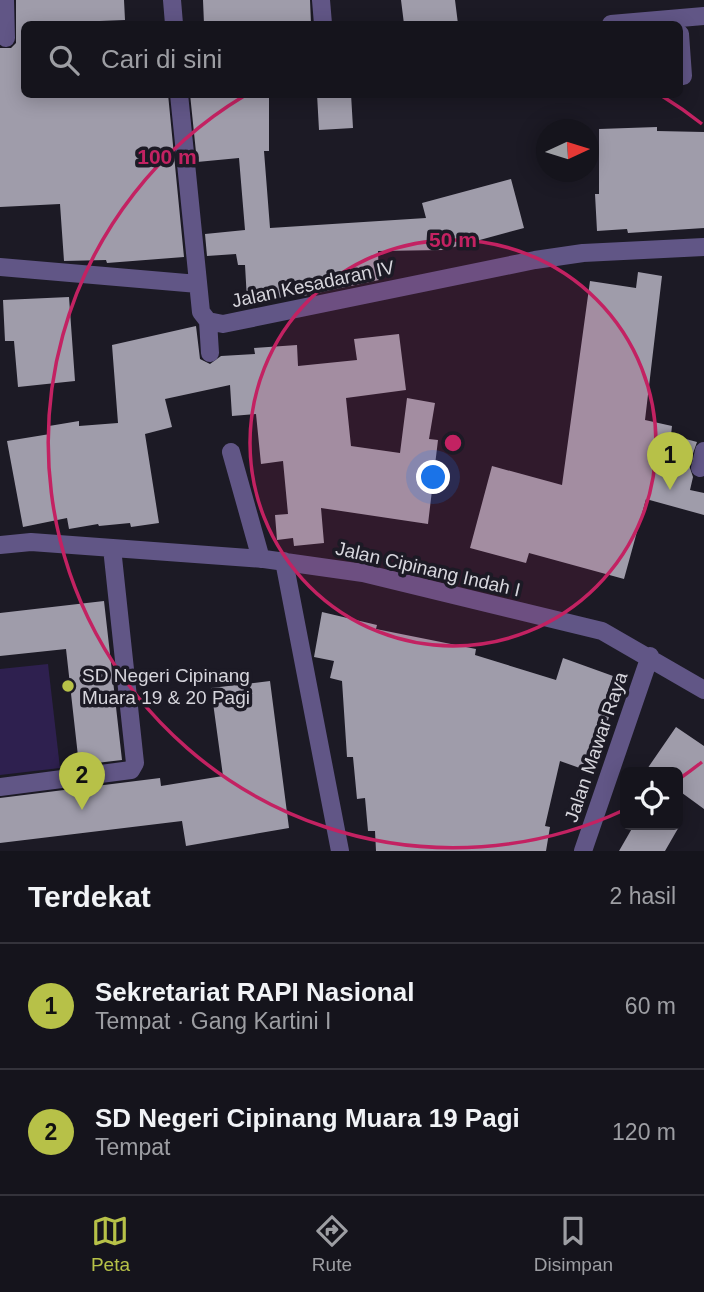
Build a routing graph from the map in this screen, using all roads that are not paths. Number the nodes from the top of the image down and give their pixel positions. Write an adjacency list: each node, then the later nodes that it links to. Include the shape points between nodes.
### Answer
1 (5, 0): 9 (street)
2 (172, 0): 5 (street)
3 (321, 0): 6 (street)
4 (704, 16): 7 (street)
5 (174, 21)
6 (323, 21)
7 (683, 24)
8 (21, 37): 9 (street)
9 (3, 38)
10 (179, 98): 13 (street, Jalan Kesadaran IV)
11 (704, 247): 14 (street, Jalan Kesadaran IV, via 535,260 223,324)
12 (0, 267): 13 (street)
13 (198, 284): 14 (street, Jalan Kesadaran IV, via 201,312)
14 (208, 321): 15 (street)
15 (210, 353)
16 (231, 452): 19 (street)
17 (0, 545): 18 (street, Jalan Cipinang Indah I, via 31,542)
18 (112, 548): 19 (street, Jalan Cipinang Indah I); 23 (street, via 135,763 131,771)
19 (261, 559): 20 (street, Jalan Cipinang Indah I)
20 (284, 561): 21 (street, Jalan Cipinang Indah I, via 363,573 602,631); 24 (street)
21 (650, 656): 22 (street, Jalan Cipinang Indah I); 25 (street, Jalan Mawar Raya)
22 (704, 690)
23 (0, 788)
24 (340, 851)
25 (583, 851)

